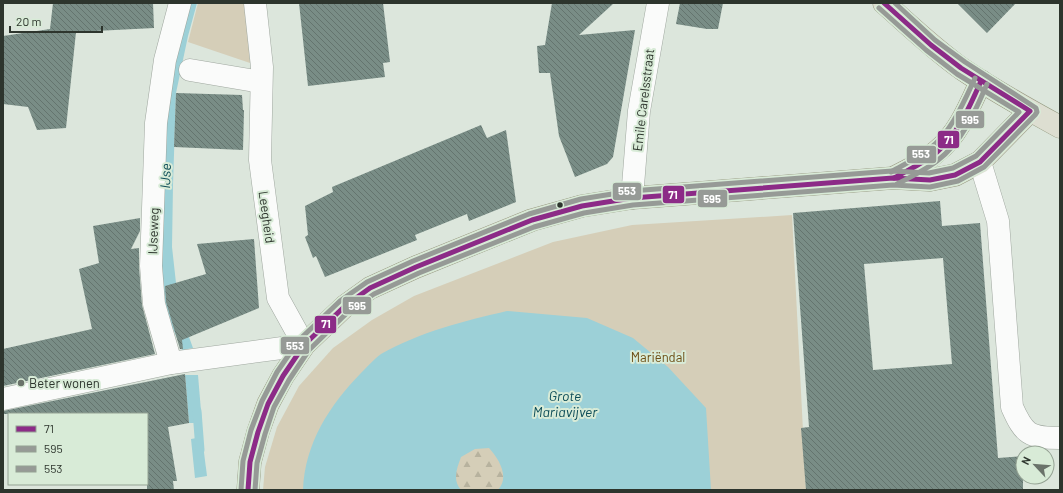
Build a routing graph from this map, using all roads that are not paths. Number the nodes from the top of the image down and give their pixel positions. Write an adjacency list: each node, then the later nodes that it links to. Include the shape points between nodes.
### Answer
1 (180, 3): 14 (street, IJseweg, via 165,60 156,123 151,266 154,304)
2 (256, 3): 7 (street, Leegheid)
3 (658, 3): 12 (street, Emile Carelsstraat, via 639,111)
4 (884, 3): 6 (main road, via 931,45)
5 (190, 70): 7 (street)
6 (981, 81): 8 (main road); 11 (main road, via 953,134 937,152)
7 (261, 82): 13 (street, Leegheid, via 260,160 278,298)
8 (1030, 111): 9 (main road); 10 (main road)
9 (1060, 127)
10 (980, 162): 11 (main road, via 955,175 930,180); 16 (street, via 998,221 1012,407 1020,425 1032,435 1041,438)
11 (893, 178): 12 (main road)
12 (632, 198): 13 (main road, via 582,206 532,220 403,273 370,288)
13 (304, 345): 14 (street); 17 (main road, via 268,404 250,462)
14 (171, 363): 15 (street)
15 (3, 399)
16 (1060, 438)
17 (248, 490)

